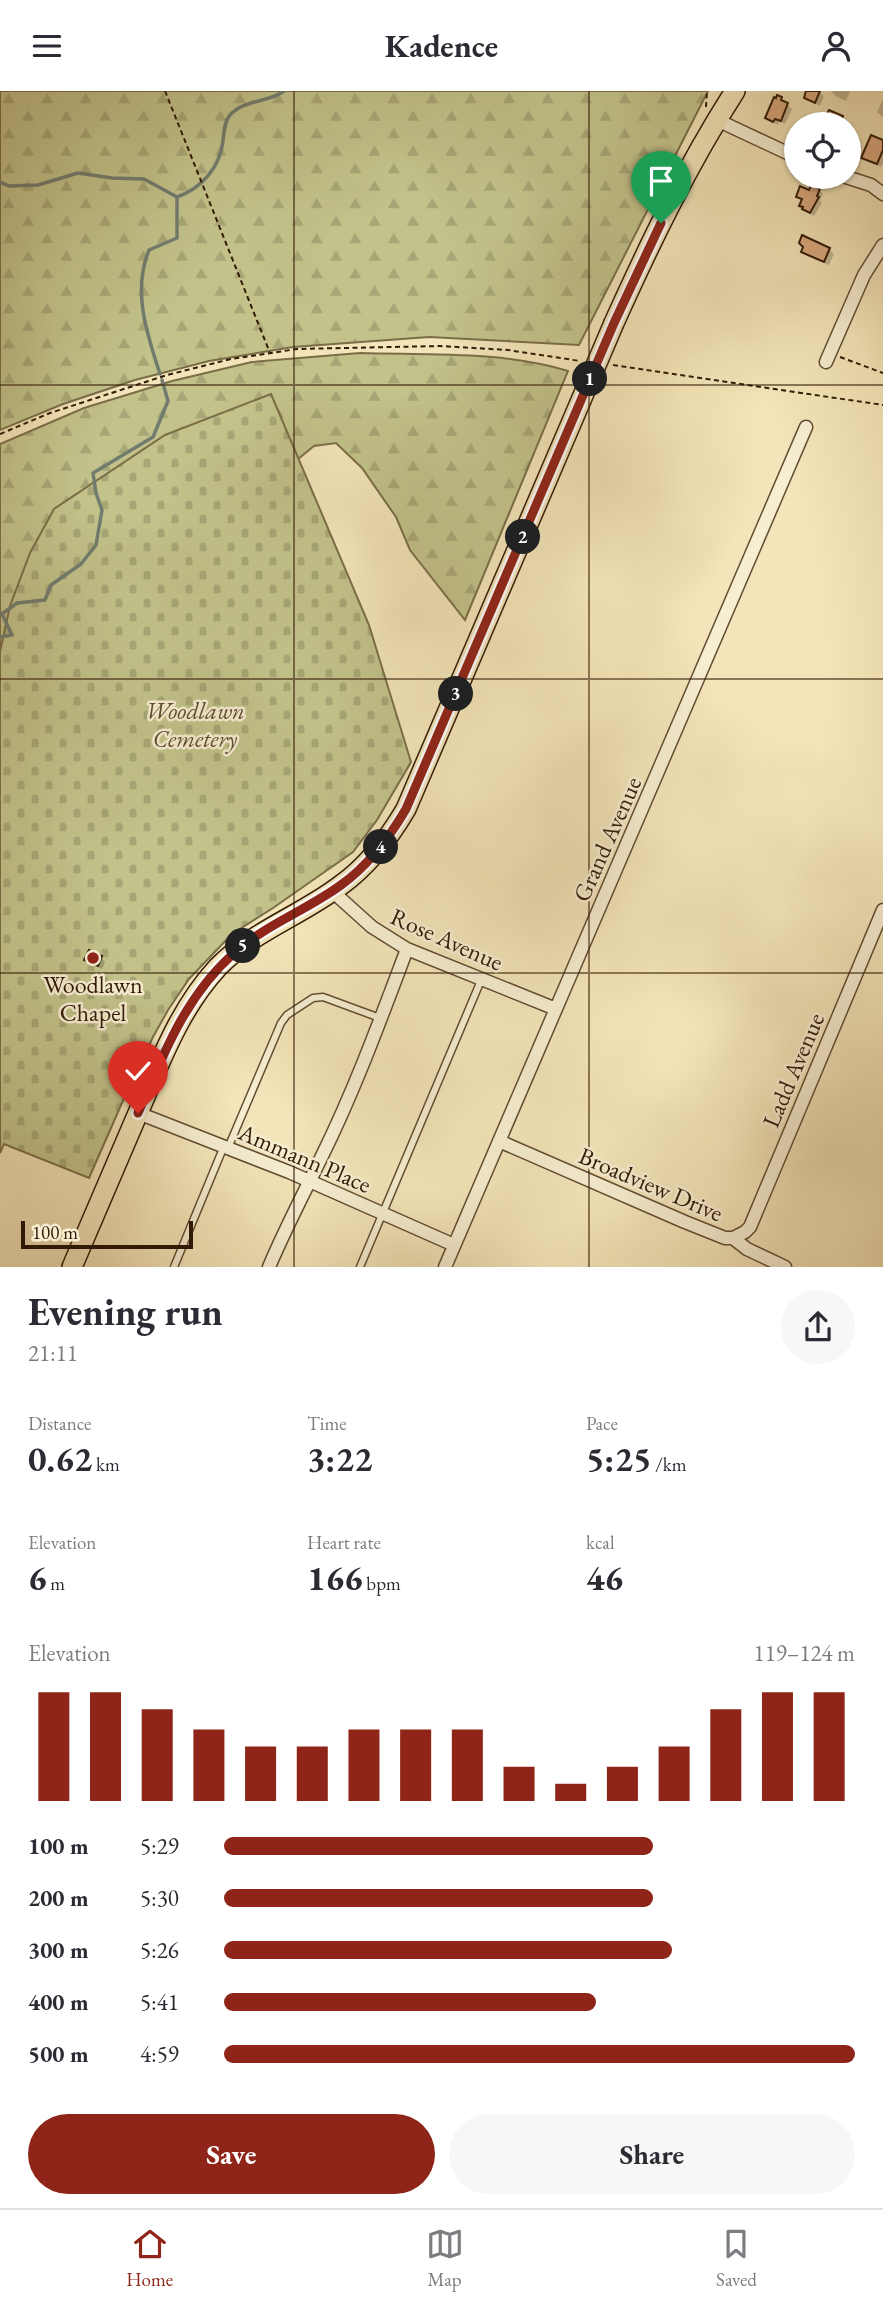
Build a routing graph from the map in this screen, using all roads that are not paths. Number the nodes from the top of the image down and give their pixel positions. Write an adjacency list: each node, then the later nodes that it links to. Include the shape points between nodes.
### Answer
1 (735, 91): 2 (main road)
2 (717, 120): 3 (street); 9 (main road, bridge, via 614,323 406,809 379,849)
3 (784, 151)
4 (861, 182): 5 (street)
5 (883, 194)
6 (883, 245): 7 (street, via 864,275)
7 (829, 355)
8 (806, 427): 13 (street, Grand Avenue)
9 (332, 891): 11 (street, Rose Avenue, via 372,927); 15 (main road, via 235,951 202,987 173,1033)
10 (883, 911): 20 (street, Ladd Avenue, via 750,1227)
11 (407, 949): 12 (street, Rose Avenue); 14 (street)
12 (482, 978): 13 (street, Rose Avenue); 19 (lane)
13 (556, 1009): 16 (street, Grand Avenue)
14 (380, 1018): 17 (lane, via 323,997 313,998 287,1015); 18 (street)
15 (138, 1113): 17 (street, Ammann Place); 22 (main road)
16 (499, 1141): 20 (street, Broadview Drive, via 685,1223); 21 (street, Grand Avenue)
17 (226, 1147): 18 (street, Ammann Place); 23 (lane)
18 (309, 1180): 19 (street, Ammann Place); 24 (street)
19 (383, 1213): 21 (street, Ammann Place); 25 (lane)
20 (733, 1238): 27 (street, Broadview Drive)
21 (454, 1245): 26 (street, Grand Avenue)
22 (72, 1266)
23 (174, 1266)
24 (269, 1266)
25 (360, 1266)
26 (445, 1266)
27 (785, 1266)

